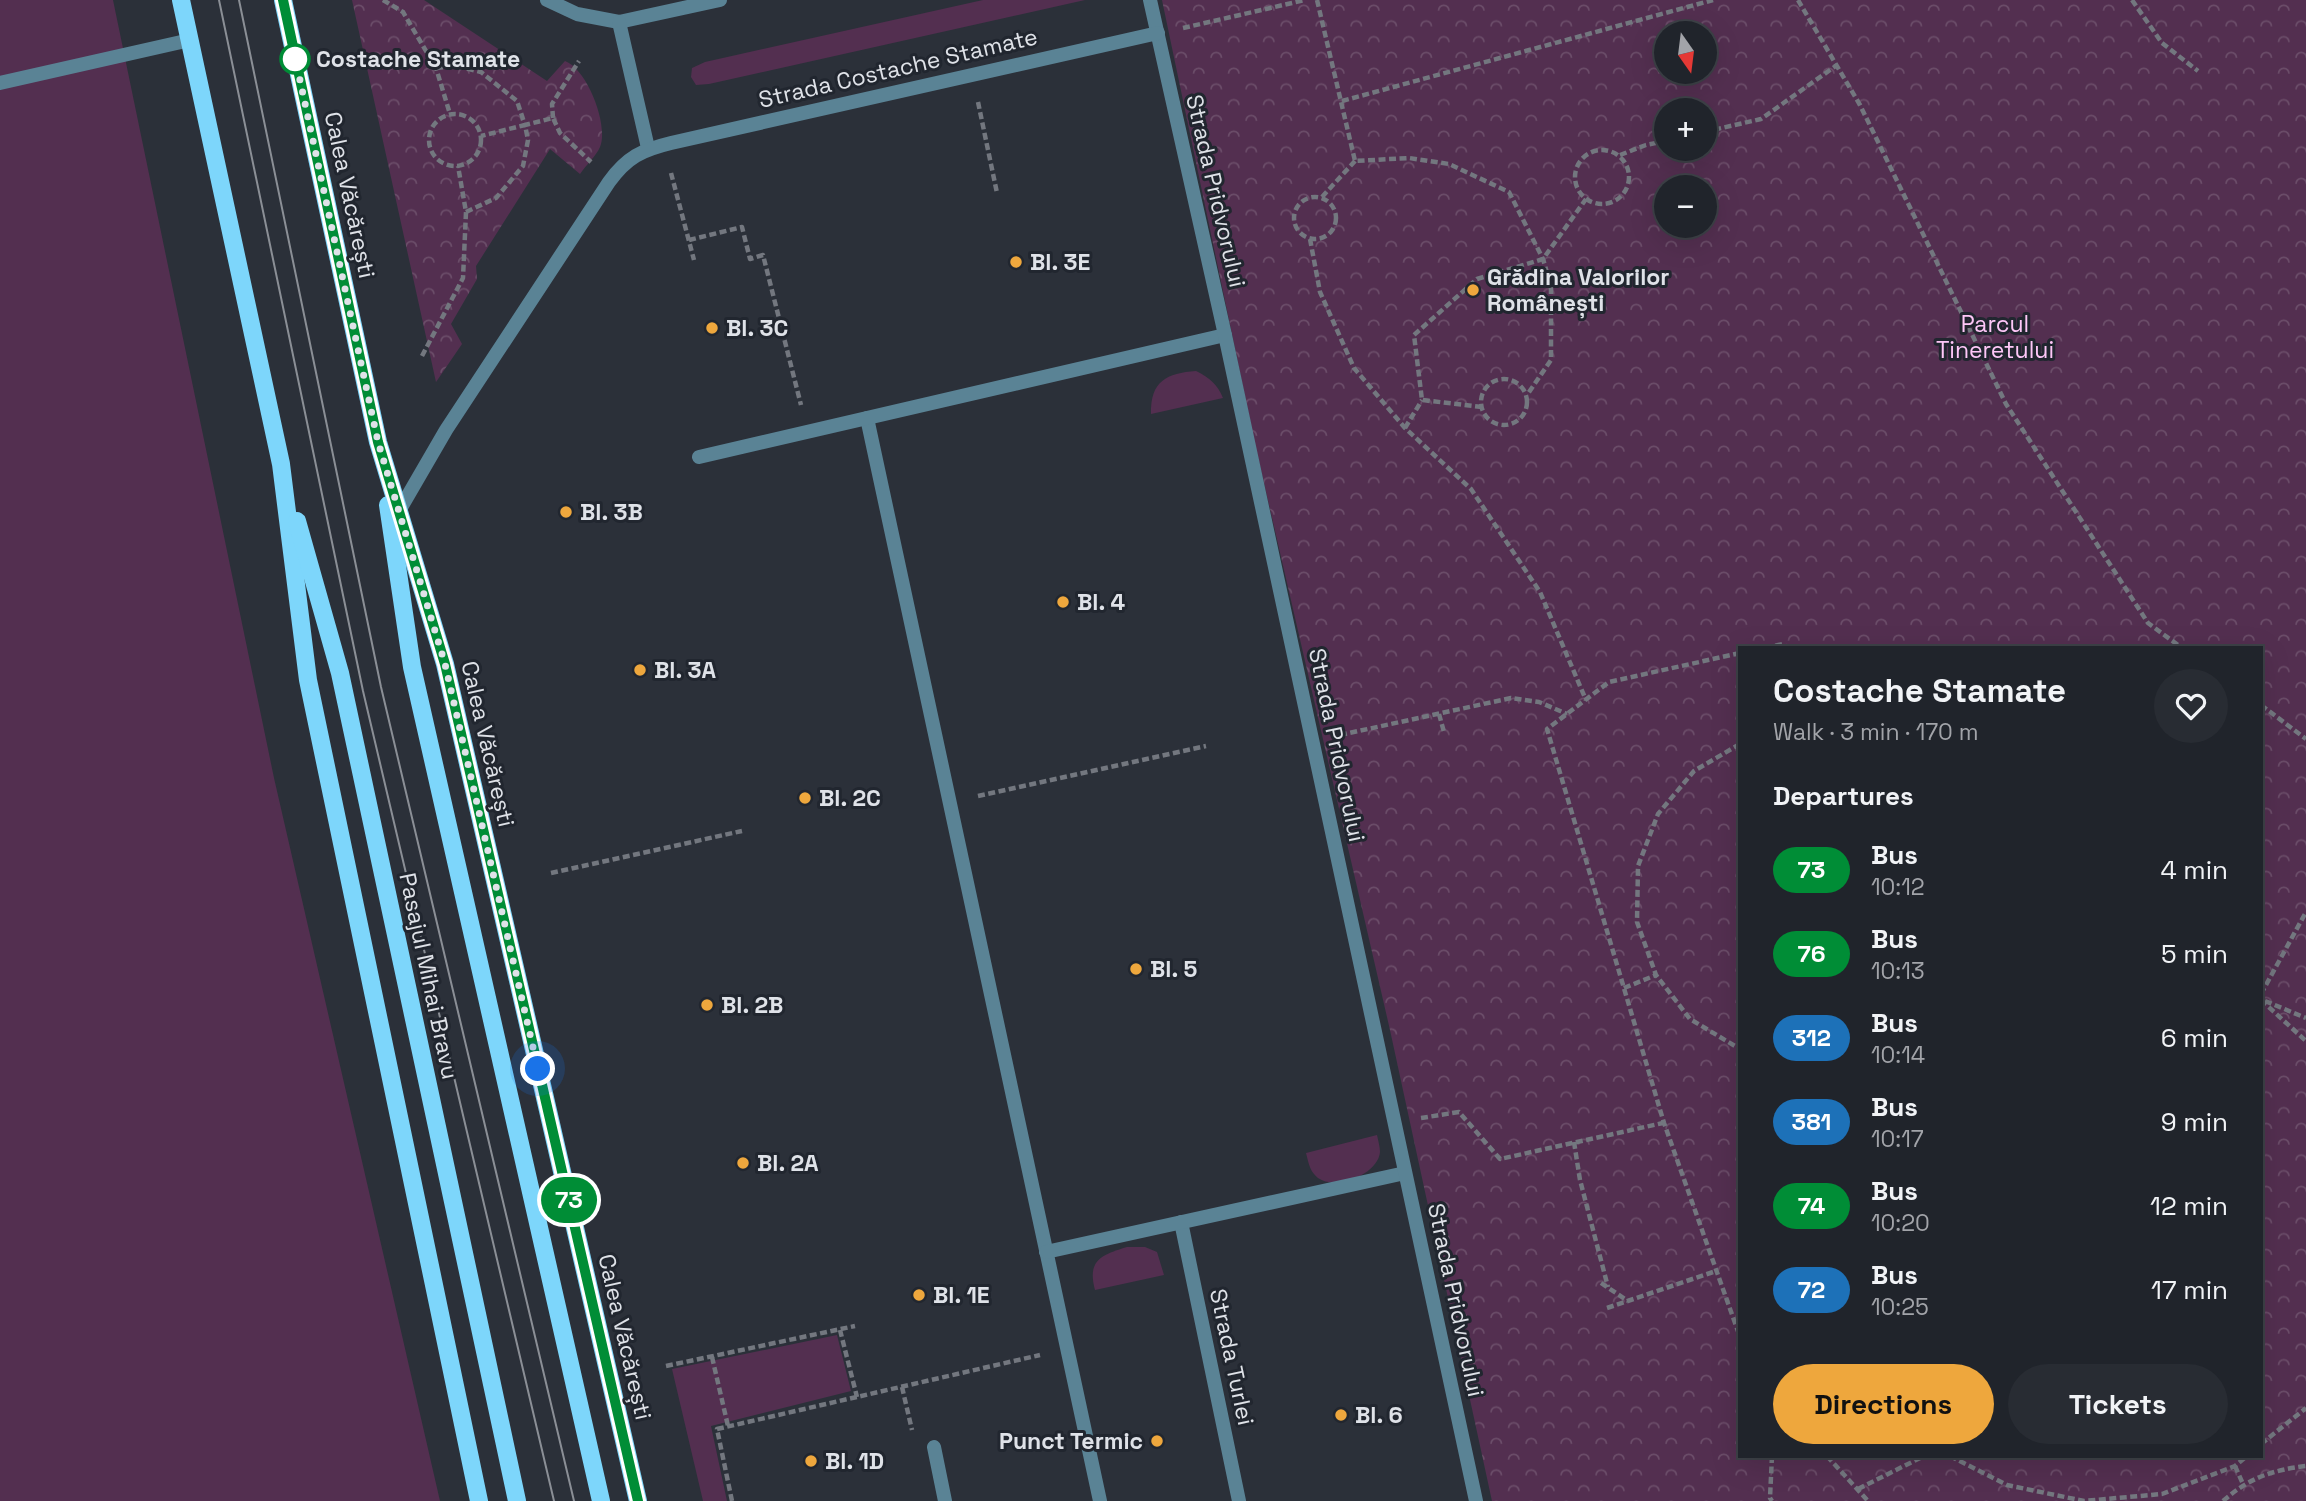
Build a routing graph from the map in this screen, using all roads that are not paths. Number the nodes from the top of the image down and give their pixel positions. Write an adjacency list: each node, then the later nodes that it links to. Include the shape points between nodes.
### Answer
1 (181, 0): 8 (main road)
2 (283, 0): 13 (main road, Calea Văcărești)
3 (547, 0): 6 (street, via 577,14)
4 (720, 0): 6 (street)
5 (1150, 0): 7 (street, Strada Pridvorului)
6 (619, 22): 10 (street)
7 (1158, 33): 10 (street, Strada Costache Stamate); 11 (street, Strada Pridvorului)
8 (190, 40): 9 (street); 15 (main road)
9 (0, 83)
10 (648, 148): 16 (street, Strada Costache Stamate, via 618,169 609,182 446,430)
11 (1225, 335): 12 (street); 17 (street, Strada Pridvorului)
12 (867, 418): 14 (street); 19 (street)
13 (378, 442): 16 (main road, Calea Văcărești); 23 (main road, via 412,667)
14 (699, 457)
15 (281, 464): 21 (main road, via 308,680); 22 (main road, Pasajul Mihai Bravu, via 340,673)
16 (399, 511): 24 (main road, Calea Văcărești, via 445,664)
17 (1405, 1173): 18 (street); 28 (street, Strada Pridvorului)
18 (1181, 1222): 19 (street); 27 (street, Strada Turlei)
19 (1046, 1252): 26 (street)
20 (934, 1447): 25 (street)
21 (479, 1501)
22 (517, 1501)
23 (601, 1501)
24 (638, 1501)
25 (945, 1501)
26 (1100, 1501)
27 (1239, 1501)
28 (1476, 1501)

